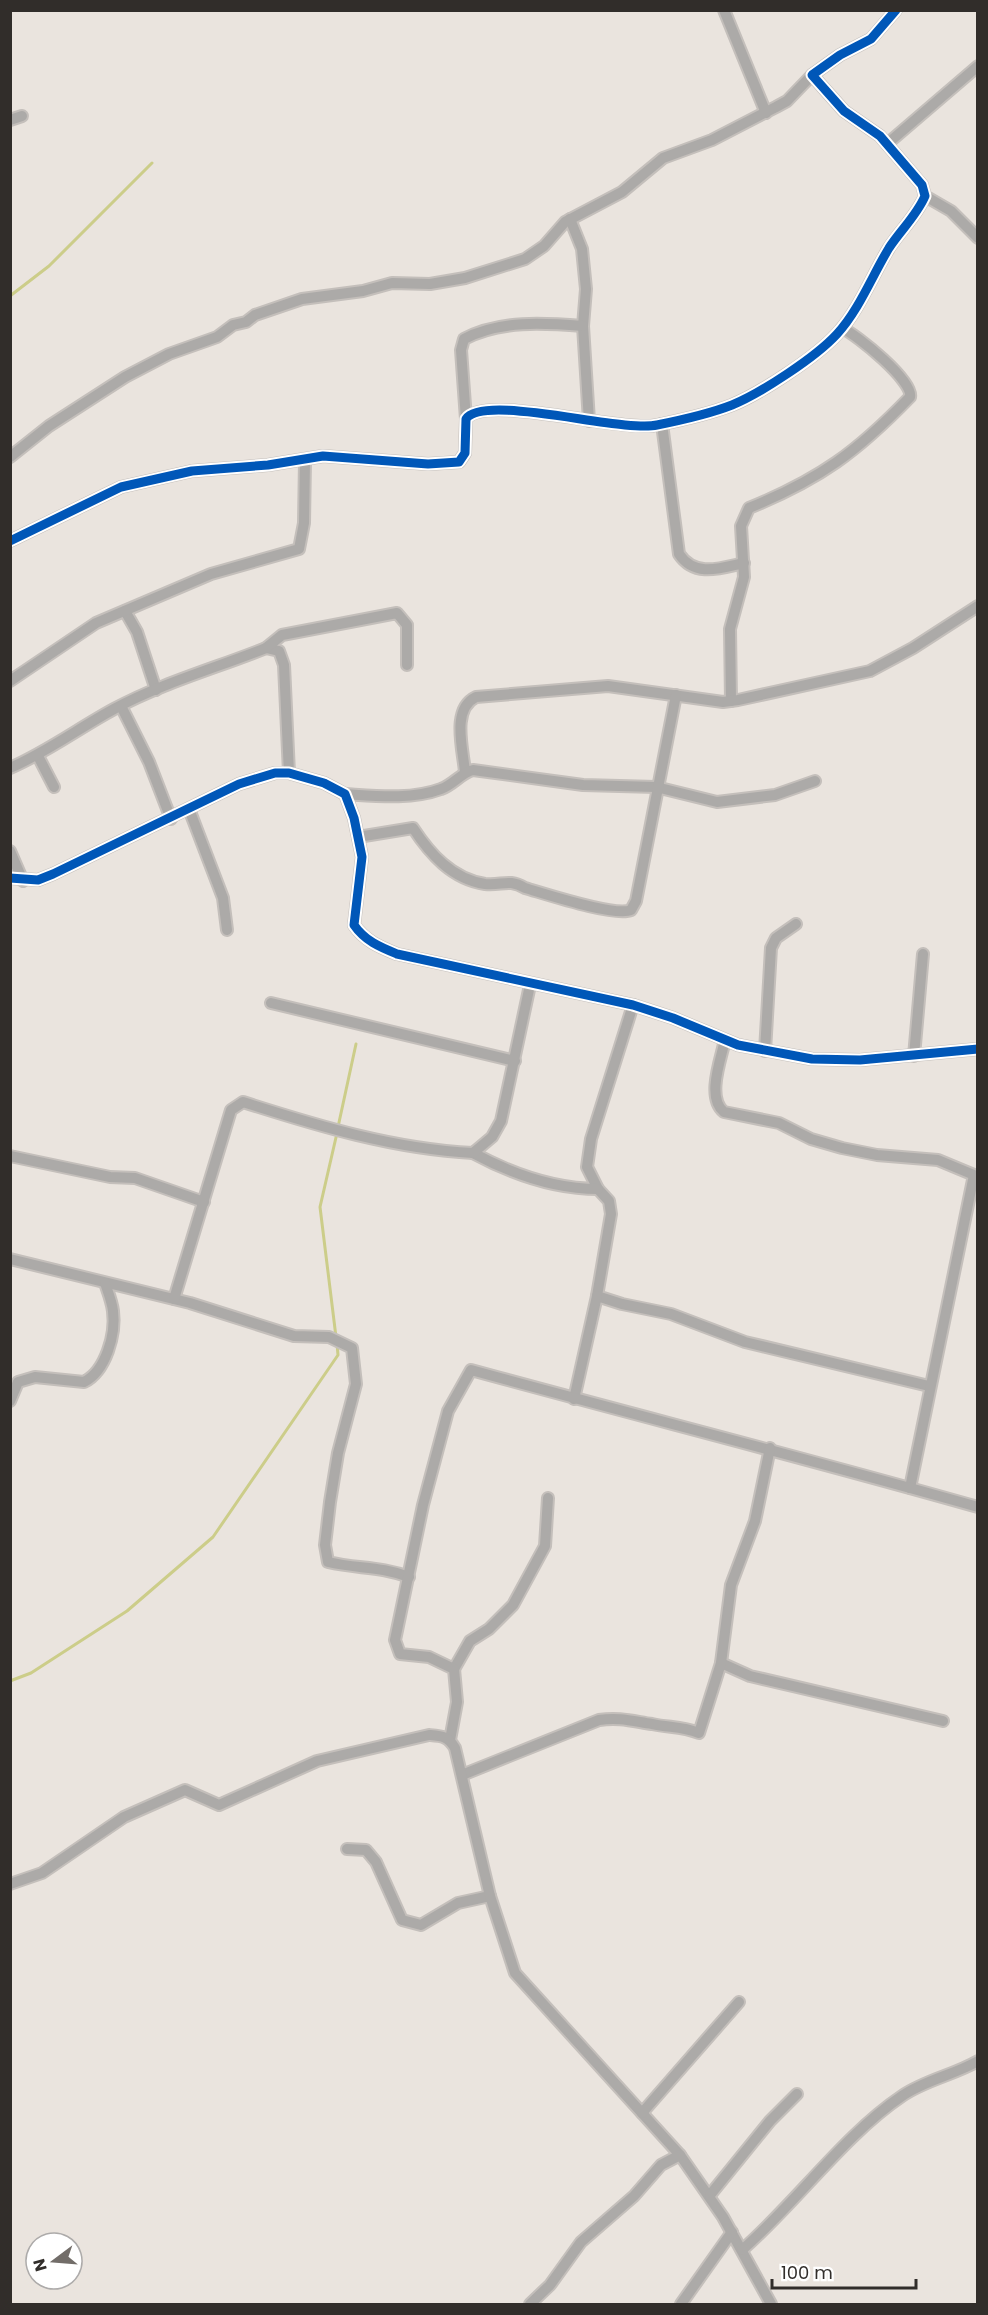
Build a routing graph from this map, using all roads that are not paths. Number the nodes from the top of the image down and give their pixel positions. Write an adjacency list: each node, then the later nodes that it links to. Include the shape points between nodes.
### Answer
1 (724, 10): 5 (street)
2 (896, 10): 4 (street, via 870,39)
3 (978, 66): 8 (street)
4 (812, 75): 5 (street, via 787,101); 8 (street, via 844,111)
5 (766, 113): 10 (street, via 712,140 663,158 622,192)
6 (22, 116): 7 (street)
7 (10, 120)
8 (887, 144): 9 (street, via 922,185)
9 (925, 196): 11 (street, via 951,212); 13 (street)
10 (570, 219): 12 (street, via 584,265); 17 (street, via 536,253 513,264 430,284 392,283 302,299 255,315 217,337 169,354 125,377 49,426)
11 (978, 238)
12 (583, 326): 14 (street, via 498,327 464,339 461,350); 15 (street)
13 (842, 328): 16 (street, via 798,366 733,405); 20 (street, via 854,334 899,375 909,387 910,397 846,458 811,480 749,508 741,526)
14 (466, 419): 15 (street, via 478,410 522,410); 18 (street, via 464,459 452,464 341,457)
15 (589, 421): 16 (street)
16 (662, 424): 20 (street, via 679,554 700,570)
17 (10, 457)
18 (305, 460): 19 (street, via 192,471 134,482); 22 (street, via 304,524 299,549 211,574)
19 (10, 541)
20 (744, 563): 28 (street, via 730,629)
21 (978, 606): 28 (street, via 870,671)
22 (125, 611): 25 (street, via 96,623); 26 (street, via 137,632)
23 (266, 648): 24 (street, via 282,635 397,613 406,625); 26 (street); 33 (street, via 279,651 284,665)
24 (408, 665)
25 (10, 681)
26 (156, 690): 29 (street)
27 (676, 695): 28 (street); 32 (street, via 608,686 476,697 461,712); 36 (street)
28 (731, 701)
29 (121, 706): 30 (street); 39 (street)
30 (38, 756): 31 (street); 35 (street)
31 (12, 767)
32 (465, 772): 36 (street, via 583,785); 37 (street, via 441,789 412,795)
33 (289, 773): 37 (street); 38 (street, via 275,773 239,784)
34 (815, 781): 36 (street, via 775,795 717,802)
35 (54, 787)
36 (656, 787): 40 (street, via 636,901 626,912 514,882 486,884 463,878 430,852 413,828)
37 (345, 794): 40 (street)
38 (189, 809): 39 (street); 45 (street, via 223,898)
39 (171, 819): 43 (street, via 53,874)
40 (358, 837): 47 (street, via 362,857 353,916 361,935 397,954)
41 (10, 851): 43 (street)
42 (10, 878): 43 (street)
43 (23, 880)
44 (796, 924): 52 (street, via 776,938 771,948)
45 (227, 930)
46 (923, 954): 53 (street)
47 (530, 985): 49 (street); 54 (street)
48 (271, 1003): 54 (street)
49 (633, 1005): 50 (street); 59 (street, via 591,1139 587,1167)
50 (725, 1040): 52 (street); 58 (street, via 716,1098 724,1112 779,1123 842,1148 938,1160)
51 (978, 1049): 53 (street)
52 (765, 1051): 53 (street, via 812,1059)
53 (914, 1056)
54 (515, 1061): 55 (street, via 501,1121 492,1137)
55 (473, 1153): 59 (street, via 484,1161 548,1183); 60 (street, via 343,1133 243,1102 231,1110)
56 (10, 1156): 60 (street, via 110,1177 135,1178)
57 (978, 1163): 58 (street)
58 (974, 1175): 65 (street)
59 (598, 1189): 63 (street, via 609,1201 611,1214)
60 (204, 1202): 64 (street)
61 (10, 1259): 62 (street)
62 (105, 1284): 64 (street); 67 (street, via 113,1311 113,1334 95,1374 84,1382 29,1377 18,1382)
63 (597, 1296): 65 (street, via 670,1314 745,1342); 66 (street)
64 (174, 1299): 72 (street, via 294,1336 329,1337 352,1348 356,1384 330,1502 325,1545 328,1562 385,1568)
65 (929, 1386): 69 (street)
66 (574, 1398): 68 (street); 72 (street, via 471,1370 448,1411 423,1505)
67 (10, 1401)
68 (770, 1448): 69 (street); 73 (street, via 755,1521 731,1585)
69 (910, 1488): 71 (street)
70 (548, 1498): 74 (street, via 545,1545 513,1605 470,1641)
71 (978, 1507)
72 (410, 1577): 74 (street, via 395,1640 397,1652 429,1658)
73 (721, 1662): 75 (street, via 750,1677); 77 (street, via 699,1734 681,1726 654,1725 621,1717 599,1720)
74 (454, 1669): 76 (street, via 457,1702)
75 (943, 1721)
76 (450, 1740): 77 (street); 79 (street, via 429,1735 317,1761 219,1804 185,1790 124,1817 42,1873)
77 (462, 1776): 80 (street)
78 (347, 1849): 80 (street, via 366,1850 376,1862 402,1920 421,1925 458,1903)
79 (10, 1884)
80 (490, 1896): 84 (street, via 515,1973)
81 (739, 2002): 84 (street)
82 (978, 2061): 88 (street, via 932,2079 885,2108)
83 (797, 2094): 86 (street)
84 (642, 2113): 85 (street)
85 (680, 2155): 86 (street); 89 (street, via 662,2165 634,2196 581,2242 550,2285)
86 (710, 2195): 87 (street)
87 (732, 2232): 88 (street); 90 (street)
88 (742, 2250): 91 (street)
89 (530, 2304)
90 (681, 2304)
91 (771, 2304)

